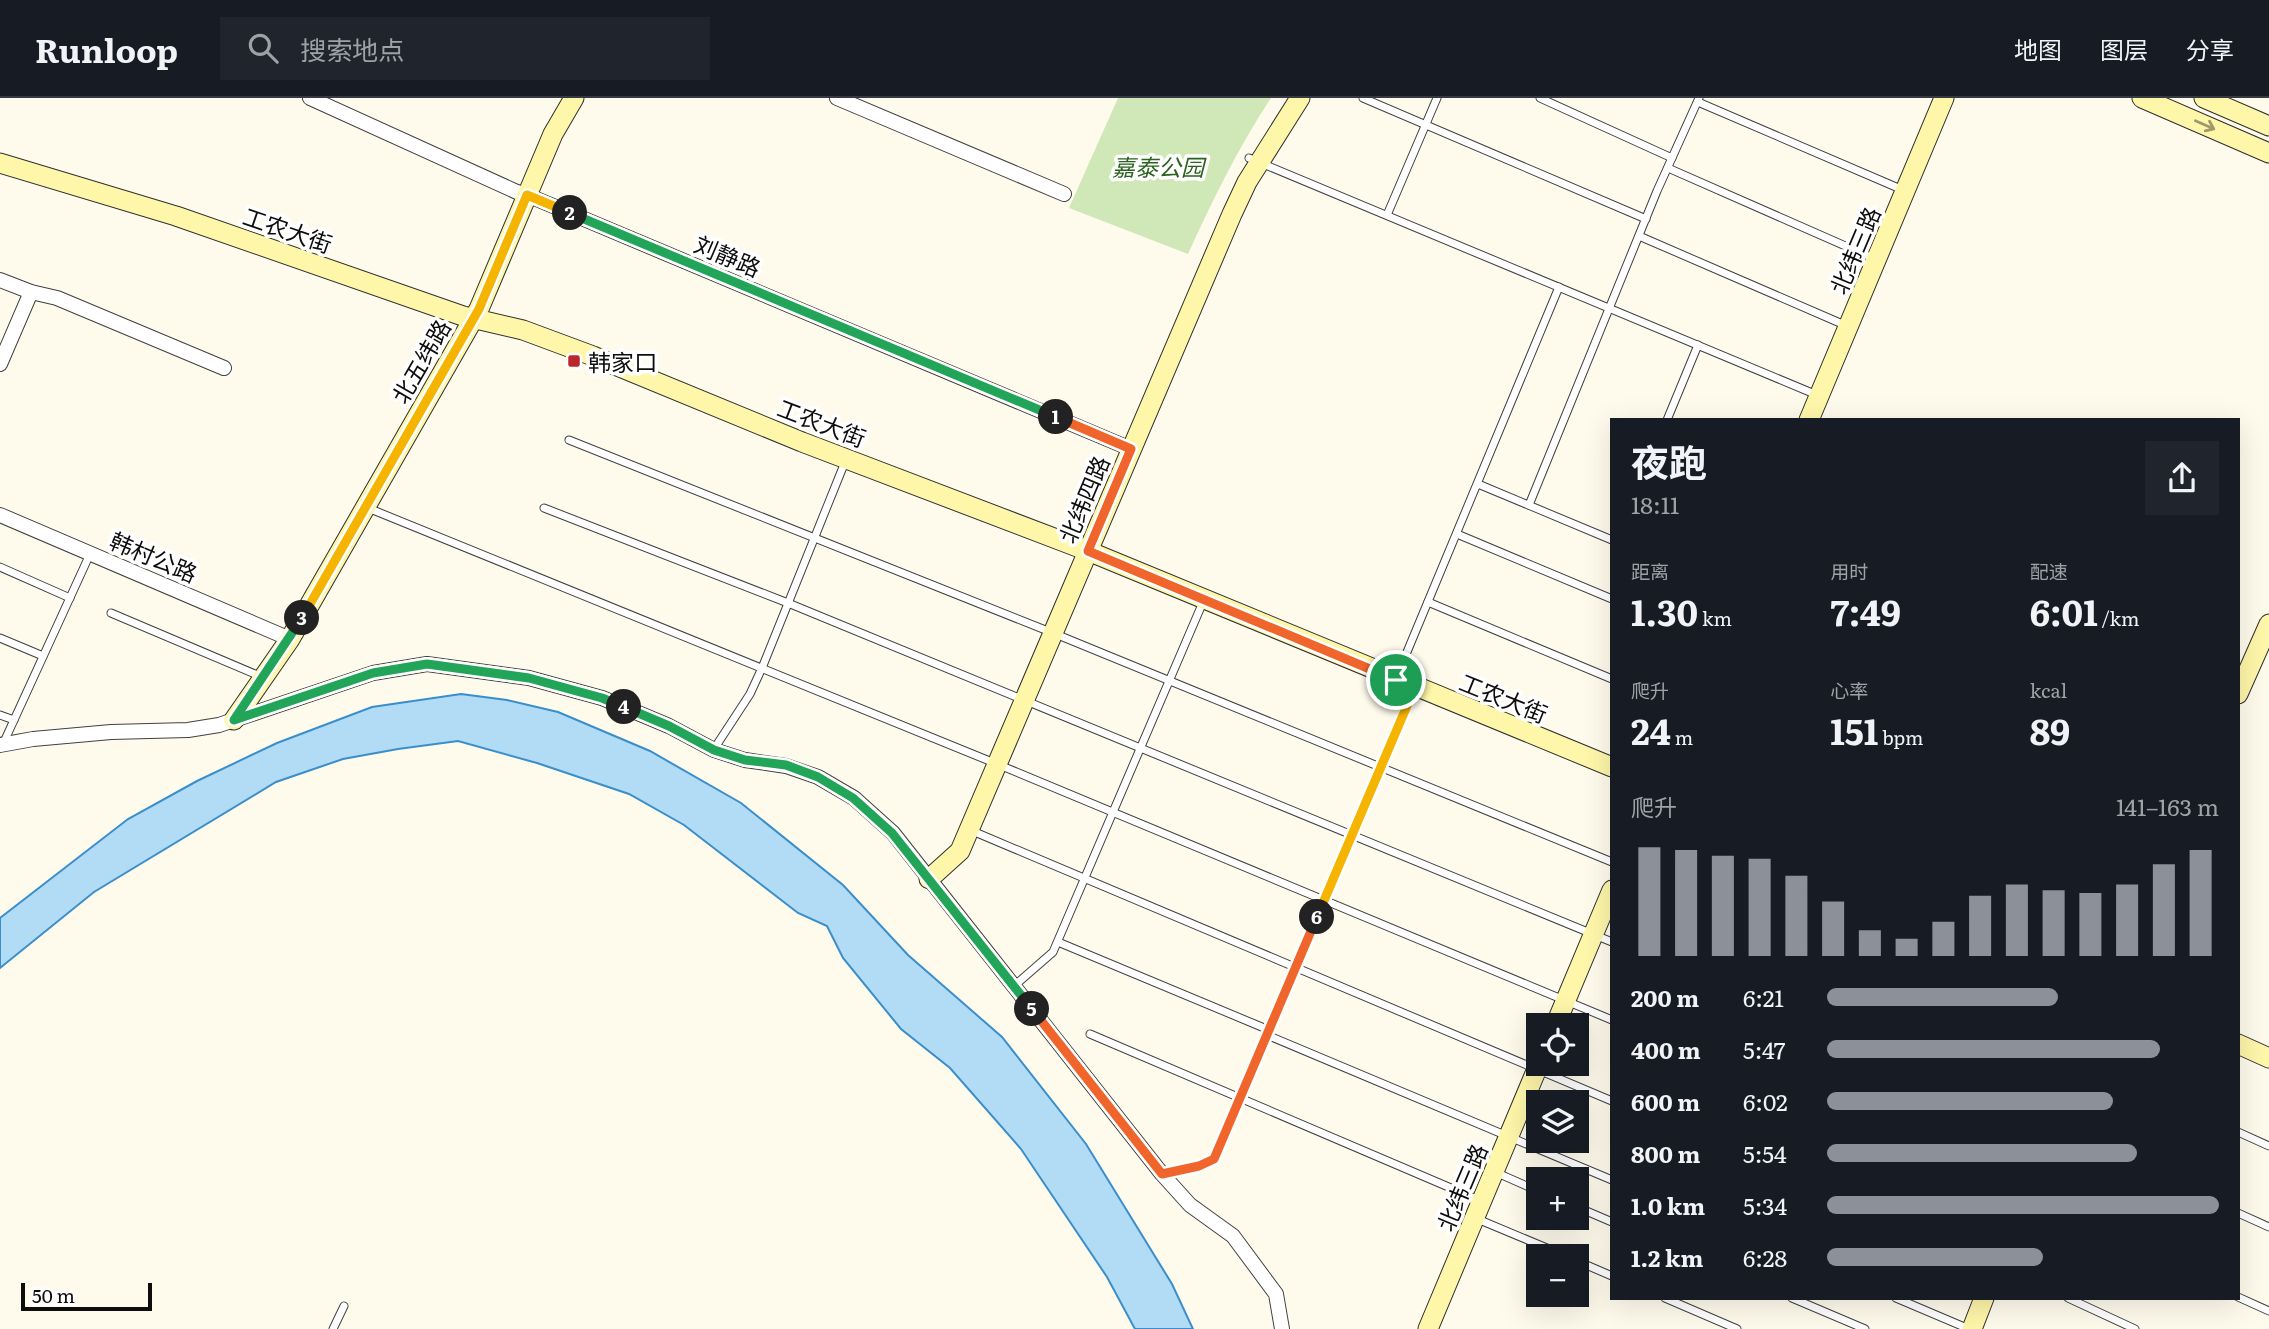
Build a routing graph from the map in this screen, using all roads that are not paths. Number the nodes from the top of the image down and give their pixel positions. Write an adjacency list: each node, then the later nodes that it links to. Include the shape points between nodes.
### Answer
1 (310, 98): 22 (street, 刘静路)
2 (564, 98): 22 (street, 北五纬路)
3 (574, 98): 22 (street, 北五纬路)
4 (837, 98): 23 (street)
5 (1286, 98): 18 (street, 北纬四路)
6 (1300, 98): 18 (street, 北纬四路)
7 (1363, 98): 14 (lane)
8 (1437, 98): 14 (lane)
9 (1540, 98): 17 (lane)
10 (1944, 98): 21 (street, 北纬三路)
11 (2142, 98): 16 (street, one-way to 16)
12 (2204, 98): 15 (street)
13 (1699, 100): 17 (lane); 21 (lane)
14 (1426, 125): 24 (lane); 25 (lane)
15 (2269, 126)
16 (2269, 153)
17 (1672, 158): 20 (lane)
18 (1254, 160): 24 (lane); 41 (street, 北纬四路, via 1221,212)
19 (0, 163): 32 (street, 工农大街)
20 (1668, 168): 25 (lane); 27 (lane)
21 (1905, 191): 27 (street, 北纬三路)
22 (522, 194): 32 (street, 北五纬路); 41 (street, 刘静路)
23 (1064, 194)
24 (1387, 215): 29 (lane)
25 (1646, 219): 26 (lane)
26 (1639, 236): 31 (lane); 33 (lane)
27 (1876, 260): 33 (street, 北纬三路)
28 (0, 280): 30 (street)
29 (1559, 287): 31 (lane); 43 (lane)
30 (31, 292): 35 (street); 36 (street, via 57,298)
31 (1610, 308): 34 (lane); 44 (lane)
32 (471, 312): 42 (street, 工农大街); 45 (street, 北五纬路); 51 (street, 工农大街, via 528,321)
33 (1848, 326): 37 (street, 北纬三路)
34 (1698, 345): 37 (lane); 38 (lane)
35 (0, 364)
36 (224, 368)
37 (1819, 396): 39 (street, 北纬三路)
38 (1668, 418)
39 (1810, 418)
40 (569, 440): 49 (lane)
41 (1126, 447): 51 (street, 北纬四路)
42 (847, 458): 49 (lane); 51 (street, 工农大街)
43 (1478, 484): 44 (lane); 48 (lane)
44 (1529, 505): 50 (lane)
45 (365, 507): 63 (street, 北五纬路); 65 (lane)
46 (544, 508): 58 (lane)
47 (0, 515): 52 (street, 韩村公路)
48 (1457, 534): 55 (lane); 57 (lane)
49 (815, 537): 58 (lane); 61 (lane)
50 (1610, 539)
51 (1084, 545): 56 (street, 工农大街); 61 (street, 北纬四路)
52 (90, 554): 54 (lane); 63 (street, 韩村公路)
53 (0, 567): 54 (lane)
54 (70, 598): 64 (lane)
55 (1610, 598)
56 (1203, 600): 68 (lane); 69 (street, 工农大街)
57 (1428, 602): 67 (lane); 69 (lane)
58 (788, 603): 65 (lane); 72 (lane)
59 (111, 613): 66 (lane)
60 (2269, 624): 71 (street)
61 (1053, 633): 68 (lane); 72 (street, 北纬四路)
62 (0, 638): 64 (lane)
63 (290, 639): 66 (street, 北五纬路)
64 (43, 656): 74 (lane)
65 (762, 668): 78 (lane); 79 (lane)
66 (263, 677): 75 (street, 北五纬路)
67 (1610, 678)
68 (1169, 680): 77 (lane); 81 (lane)
69 (1396, 680): 70 (street, 工农大街)
70 (1415, 687): 80 (street, 工农大街); 81 (lane)
71 (2240, 689)
72 (1024, 700): 77 (lane); 79 (street, 北纬四路)
73 (0, 715): 74 (lane)
74 (14, 720): 76 (lane)
75 (234, 720): 76 (street, via 188,730 111,732); 78 (street, via 373,673 427,664 529,678 602,698)
76 (1, 745)
77 (1140, 748): 82 (lane); 84 (lane)
78 (714, 750): 87 (street, via 786,765 818,777 853,798 892,833)
79 (997, 764): 82 (lane); 83 (street, 北纬四路)
80 (1610, 766)
81 (1381, 767): 84 (lane); 85 (lane)
82 (1112, 813): 86 (lane); 88 (lane)
83 (969, 829): 86 (lane); 87 (street, 北纬四路, via 960,850)
84 (1352, 835): 88 (lane); 90 (lane)
85 (1610, 861)
86 (1085, 877): 91 (lane); 92 (lane)
87 (929, 879): 93 (street)
88 (1324, 901): 92 (lane); 94 (lane)
89 (1610, 901): 90 (street)
90 (1603, 938): 94 (street)
91 (1058, 942): 93 (lane, via 1053,952); 97 (lane)
92 (1296, 966): 97 (lane); 101 (lane)
93 (1013, 986): 110 (street)
94 (1566, 1001): 95 (street); 96 (lane)
95 (1561, 1013)
96 (1610, 1019)
97 (1268, 1033): 104 (lane); 107 (lane)
98 (1090, 1034): 104 (lane)
99 (2240, 1045): 100 (street)
100 (2269, 1058)
101 (1526, 1061)
102 (1534, 1076): 107 (street, 北纬三路)
103 (1559, 1076): 105 (lane)
104 (1241, 1096): 110 (lane, via 1214,1159); 113 (lane)
105 (1610, 1100)
106 (2240, 1133): 108 (lane)
107 (1509, 1137): 109 (street, 北纬三路); 111 (lane)
108 (2269, 1146)
109 (1494, 1172): 112 (lane); 113 (street, 北纬三路)
110 (1162, 1174): 130 (street, via 1191,1205 1233,1236 1276,1294)
111 (1610, 1179)
112 (1526, 1186)
113 (1478, 1210): 118 (lane); 131 (street, 北纬三路)
114 (1589, 1212): 116 (lane)
115 (2240, 1214): 117 (lane)
116 (1610, 1221)
117 (2269, 1227)
118 (1543, 1244)
119 (1589, 1266): 120 (lane)
120 (1610, 1275)
121 (2240, 1298): 128 (lane)
122 (1670, 1300): 132 (lane)
123 (1797, 1300): 133 (lane)
124 (1900, 1300): 134 (lane)
125 (1983, 1300): 134 (street)
126 (2072, 1300): 135 (lane)
127 (344, 1306): 129 (lane)
128 (2269, 1311)
129 (333, 1329)
130 (1282, 1329)
131 (1428, 1329)
132 (1737, 1329)
133 (1865, 1329)
134 (1970, 1329)
135 (2135, 1329)

